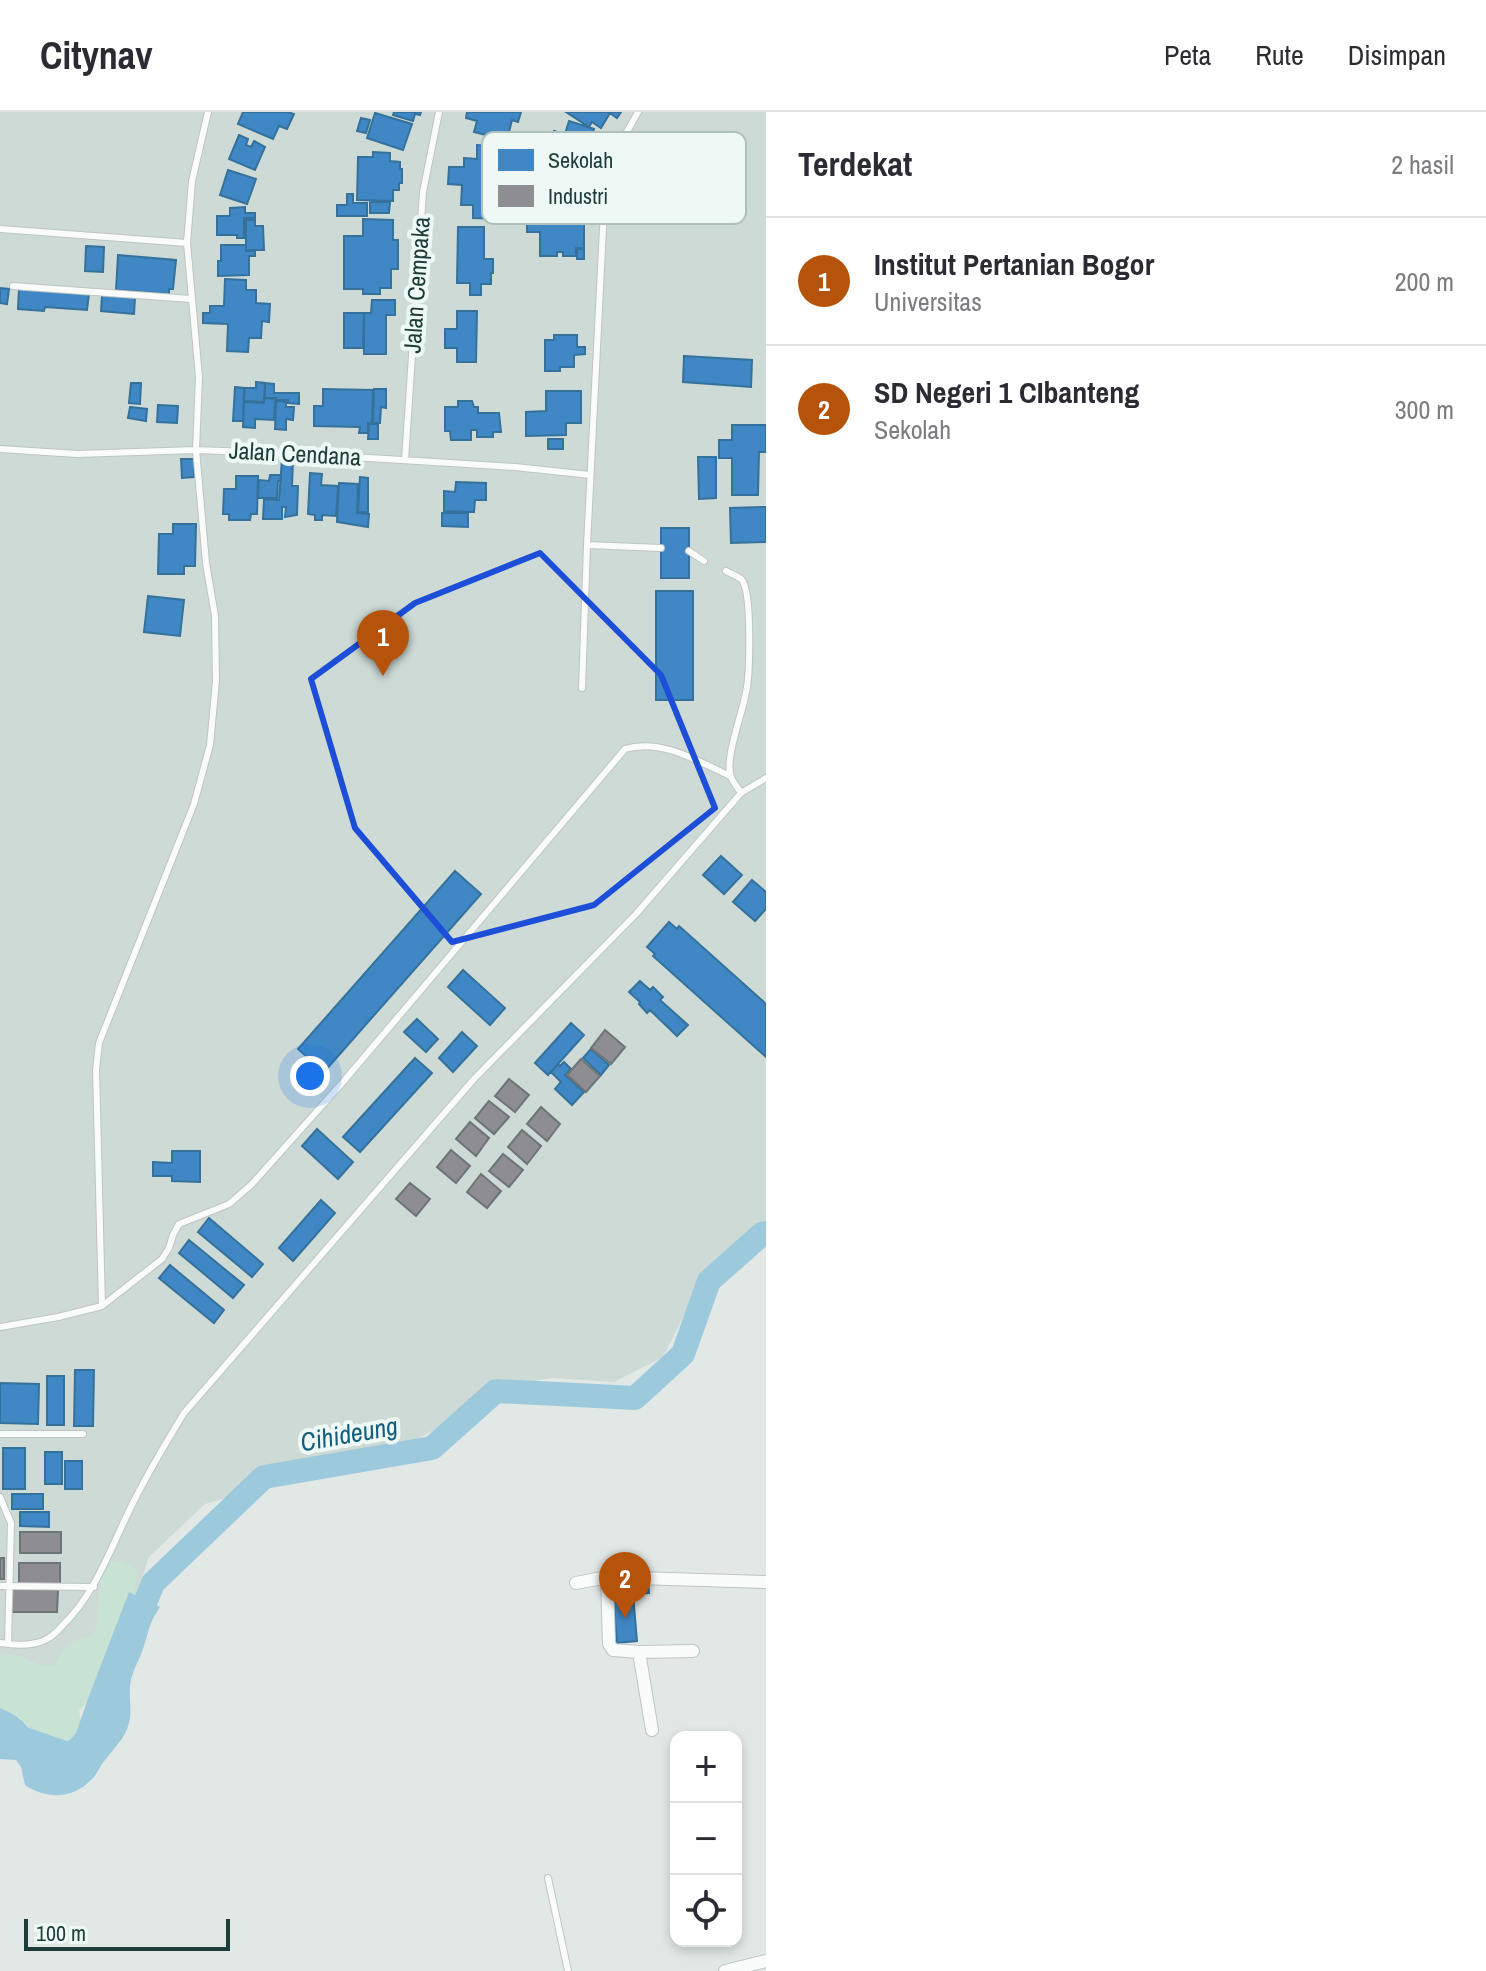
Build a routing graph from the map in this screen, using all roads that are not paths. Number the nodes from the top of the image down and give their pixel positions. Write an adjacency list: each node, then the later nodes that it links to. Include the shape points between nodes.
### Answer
1 (208, 112): 7 (lane, via 192,181)
2 (439, 112): 12 (lane, Jalan Cempaka, via 423,192)
3 (638, 112): 4 (lane)
4 (627, 132)
5 (603, 224): 13 (lane)
6 (0, 229): 7 (lane)
7 (187, 243): 9 (lane)
8 (13, 286): 9 (lane)
9 (191, 299): 11 (lane, via 199,377)
10 (0, 449): 11 (lane, Jalan Cendana, via 77,454)
11 (196, 450): 12 (lane, Jalan Cendana); 23 (lane, via 215,616 210,745 194,804 99,1043)
12 (405, 460): 13 (lane, Jalan Cendana)
13 (590, 475): 14 (lane)
14 (587, 545): 15 (lane); 19 (lane)
15 (661, 548)
16 (689, 551): 17 (lane)
17 (704, 561)
18 (726, 571): 20 (lane, via 744,585 749,656)
19 (582, 688)
20 (730, 776): 22 (lane); 23 (lane, via 657,746 625,749 251,1185 229,1204 179,1224 162,1259)
21 (766, 778): 22 (lane)
22 (741, 793): 33 (lane, via 636,914 474,1079 184,1413)
23 (102, 1306): 24 (lane)
24 (0, 1327)
25 (0, 1434): 26 (lane)
26 (83, 1434)
27 (0, 1497): 32 (lane, via 11,1523)
28 (607, 1577): 29 (street); 30 (street); 36 (street, via 609,1644 613,1650)
29 (766, 1582)
30 (576, 1583)
31 (0, 1586): 32 (lane)
32 (9, 1586): 33 (lane); 34 (lane)
33 (94, 1587): 34 (lane, via 44,1641)
34 (4, 1644)
35 (693, 1651): 36 (street)
36 (639, 1652): 37 (street)
37 (652, 1730)
38 (548, 1878): 40 (lane)
39 (766, 1961): 41 (street)
40 (568, 1971)
41 (725, 1971)

